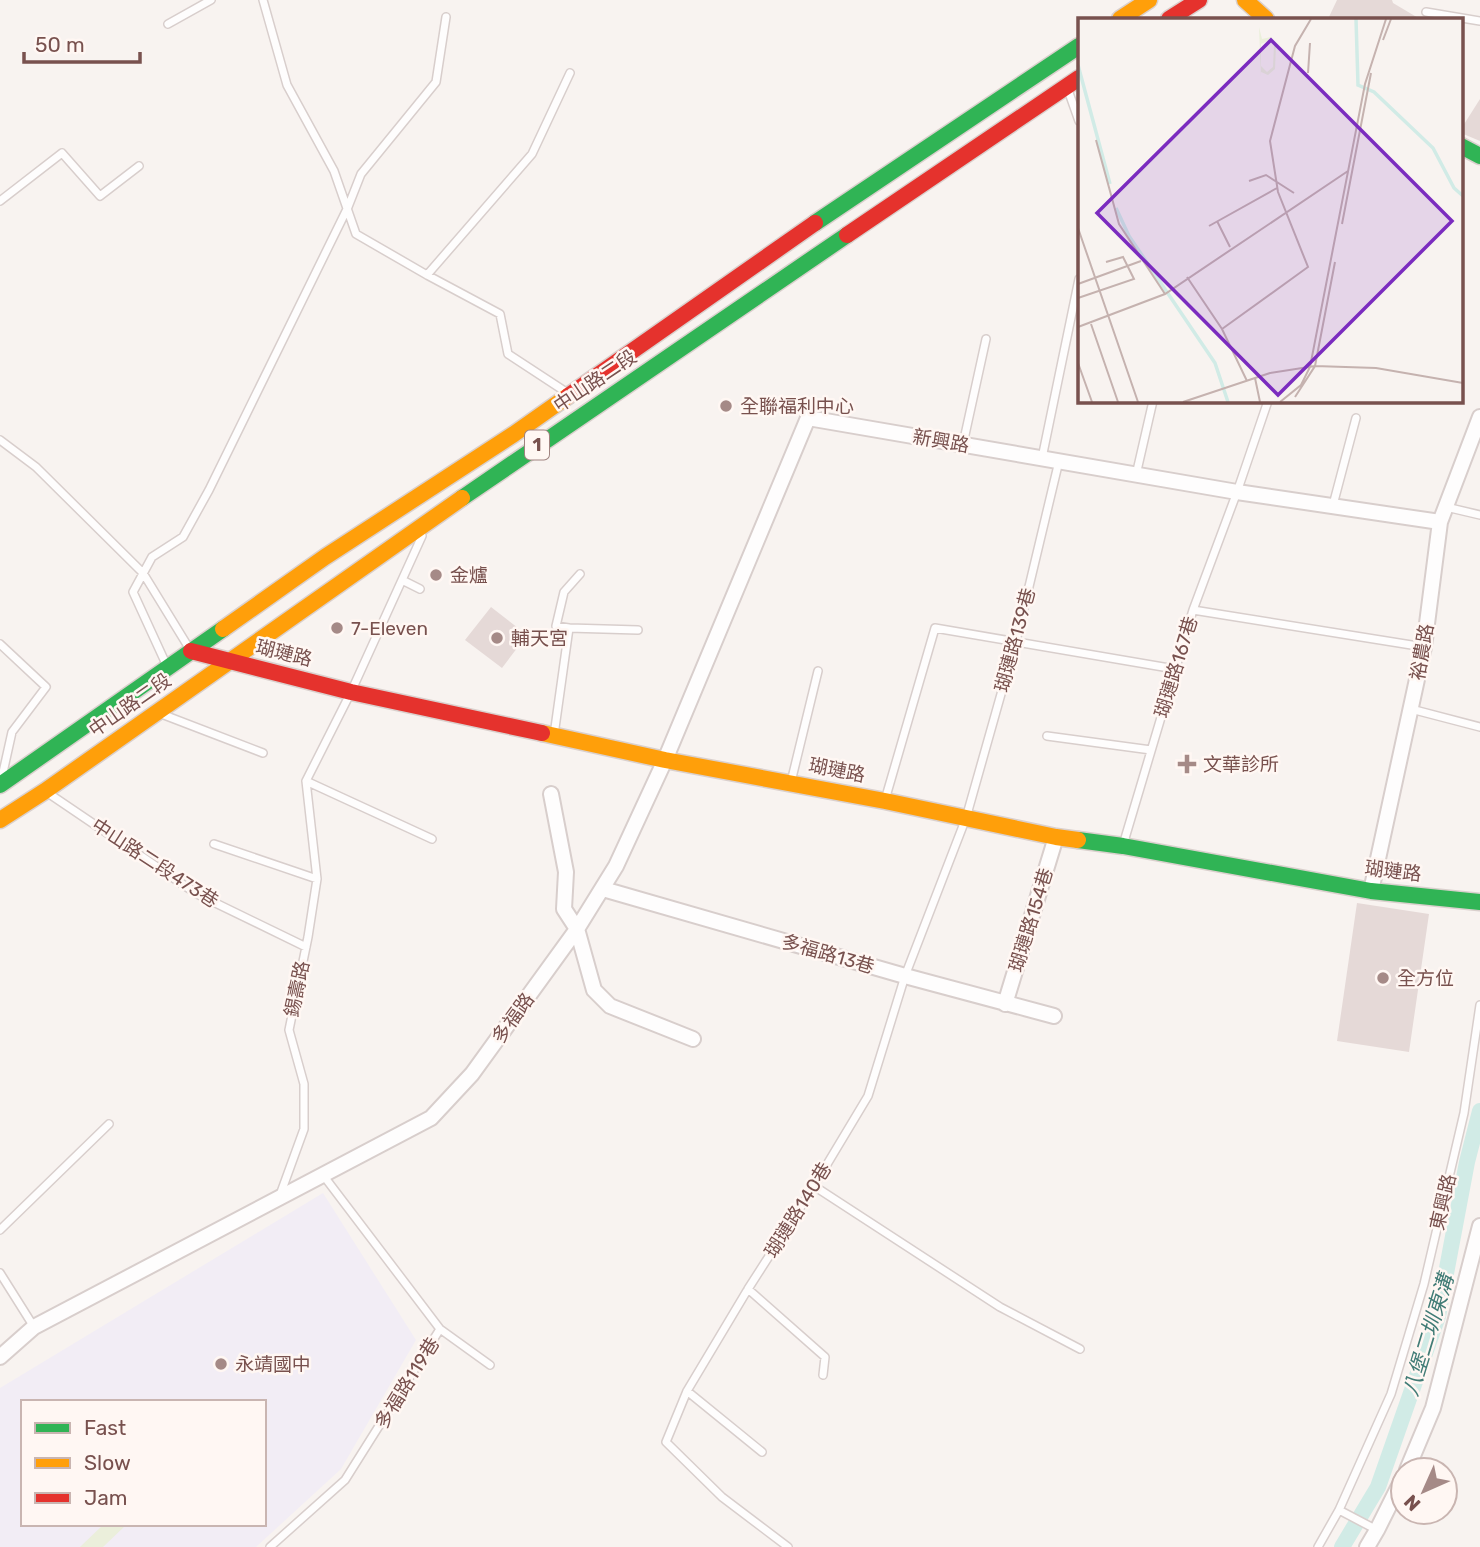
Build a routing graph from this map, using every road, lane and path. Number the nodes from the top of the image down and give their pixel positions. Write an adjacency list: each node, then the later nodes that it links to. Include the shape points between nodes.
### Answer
1 (211, 0): 12 (lane)
2 (263, 0): 21 (lane, via 287,85 334,171)
3 (1149, 0): 8 (main road)
4 (1199, 0): 9 (main road)
5 (1245, 0): 10 (main road)
6 (1426, 12): 11 (lane)
7 (446, 17): 21 (lane, via 436,82 361,174)
8 (1122, 18)
9 (1171, 18)
10 (1265, 18)
11 (1480, 21)
12 (168, 24)
13 (1078, 47): 25 (main road, 中山路二段 / 1)
14 (570, 73): 22 (lane, via 532,154)
15 (1073, 82): 16 (lane); 28 (main road, 中山路二段 / 1)
16 (1078, 114)
17 (1462, 147): 18 (main road)
18 (1480, 156)
19 (139, 166): 20 (lane, via 100,196 62,153)
20 (0, 201)
21 (348, 207): 22 (lane, via 356,234); 42 (lane, via 183,537 152,557)
22 (427, 275): 25 (lane, via 500,314 508,355)
23 (1078, 284): 33 (lane)
24 (986, 339): 32 (lane)
25 (570, 395): 28 (lane); 52 (main road, 中山路二段 / 1)
26 (1153, 402): 35 (lane)
27 (1268, 402): 36 (lane, 瑚璉路167巷)
28 (581, 415): 40 (main road, 中山路二段 / 1)
29 (1480, 417): 38 (street, 裕農路)
30 (1356, 418): 37 (lane)
31 (0, 440): 42 (lane, via 36,467)
32 (963, 444): 33 (street, 新興路); 65 (street, 新興路, via 808,418)
33 (1042, 458): 34 (street, 新興路)
34 (1059, 461): 35 (street, 新興路); 49 (lane, 瑚璉路139巷)
35 (1136, 475): 36 (street, 新興路)
36 (1237, 492): 37 (street, 新興路); 46 (lane, 瑚璉路167巷)
37 (1333, 506): 41 (street, 新興路)
38 (1446, 507): 39 (lane); 41 (street, 裕農路)
39 (1480, 515)
40 (428, 522): 44 (lane); 53 (main road, 中山路二段 / 1)
41 (1440, 522): 51 (street, 裕農路)
42 (143, 573): 52 (lane); 54 (lane, via 133,592)
43 (580, 574): 47 (lane, via 565,592 556,626)
44 (402, 580): 45 (lane); 57 (lane)
45 (420, 589)
46 (1193, 610): 51 (lane); 55 (lane, 瑚璉路167巷)
47 (569, 628): 48 (lane); 61 (lane)
48 (638, 630)
49 (1016, 641): 55 (lane); 71 (lane, via 935,628); 72 (lane, 瑚璉路139巷)
50 (0, 644): 68 (lane, via 46,687 12,732)
51 (1424, 647): 58 (street, 裕農路)
52 (191, 651): 53 (main road, 瑚璉路); 54 (main road, 中山路二段 / 1)
53 (229, 661): 57 (main road, 瑚璉路); 59 (main road, 中山路二段 / 1)
54 (168, 667): 68 (main road, 中山路二段 / 1)
55 (1175, 669): 63 (lane, 瑚璉路167巷)
56 (818, 671): 67 (lane)
57 (352, 692): 61 (main road, 瑚璉路); 66 (lane)
58 (1411, 709): 60 (lane); 80 (street, 裕農路)
59 (157, 712): 64 (lane); 69 (main road, 中山路二段 / 1)
60 (1480, 727)
61 (554, 736): 65 (main road, 瑚璉路)
62 (1047, 736): 63 (lane)
63 (1151, 750): 77 (lane, 瑚璉路167巷)
64 (263, 753)
65 (665, 760): 67 (main road, 瑚璉路); 79 (street, 多福路)
66 (306, 781): 75 (lane); 78 (lane, 錫壽路)
67 (791, 782): 71 (main road, 瑚璉路)
68 (0, 785)
69 (45, 791): 73 (main road, 中山路二段 / 1); 83 (lane, 中山路二段473巷, via 197,894)
70 (551, 794): 82 (street, via 566,872 564,909)
71 (885, 801): 72 (main road, 瑚璉路)
72 (966, 818): 74 (main road, 瑚璉路); 84 (lane, 瑚璉路140巷)
73 (0, 820)
74 (1056, 837): 77 (main road, 瑚璉路); 85 (street, 瑚璉路154巷)
75 (432, 839)
76 (214, 844): 78 (lane)
77 (1123, 846): 80 (main road, 瑚璉路)
78 (317, 879): 83 (lane, 錫壽路)
79 (603, 888): 82 (street, 多福路); 84 (street, 多福路13巷)
80 (1371, 891): 81 (main road, 瑚璉路)
81 (1480, 902)
82 (577, 929): 88 (street, via 594,990 610,1006); 90 (street, 多福路, via 472,1074 431,1118)
83 (306, 947): 92 (lane, 錫壽路, via 289,1030 304,1084 304,1129)
84 (905, 976): 85 (street, 多福路13巷); 91 (lane, 瑚璉路140巷, via 867,1096)
85 (1005, 1004): 87 (street, 多福路13巷)
86 (1480, 1005): 107 (lane, 東興路, via 1464,1113 1424,1284 1391,1394)
87 (1054, 1016)
88 (693, 1039)
89 (109, 1124): 94 (lane)
90 (322, 1174): 92 (street, 多福路); 98 (lane, 多福路119巷)
91 (814, 1186): 96 (lane, 瑚璉路140巷); 99 (lane, via 1000,1307)
92 (279, 1198): 97 (street)
93 (1480, 1226): 105 (street, via 1433,1408)
94 (0, 1230)
95 (0, 1273): 97 (lane)
96 (748, 1289): 102 (lane, via 825,1357); 103 (lane, 瑚璉路140巷)
97 (34, 1327): 100 (street)
98 (440, 1329): 101 (lane); 109 (lane, 多福路119巷, via 345,1480)
99 (1080, 1349)
100 (0, 1357)
101 (490, 1365)
102 (823, 1375)
103 (687, 1391): 104 (lane); 110 (lane, 瑚璉路140巷, via 666,1442 722,1497)
104 (762, 1452)
105 (1413, 1456)
106 (1389, 1506): 108 (street)
107 (1339, 1510): 108 (lane); 111 (lane, 東興路)
108 (1377, 1530): 112 (street)
109 (270, 1547)
110 (788, 1547)
111 (1318, 1547)
112 (1367, 1547)

